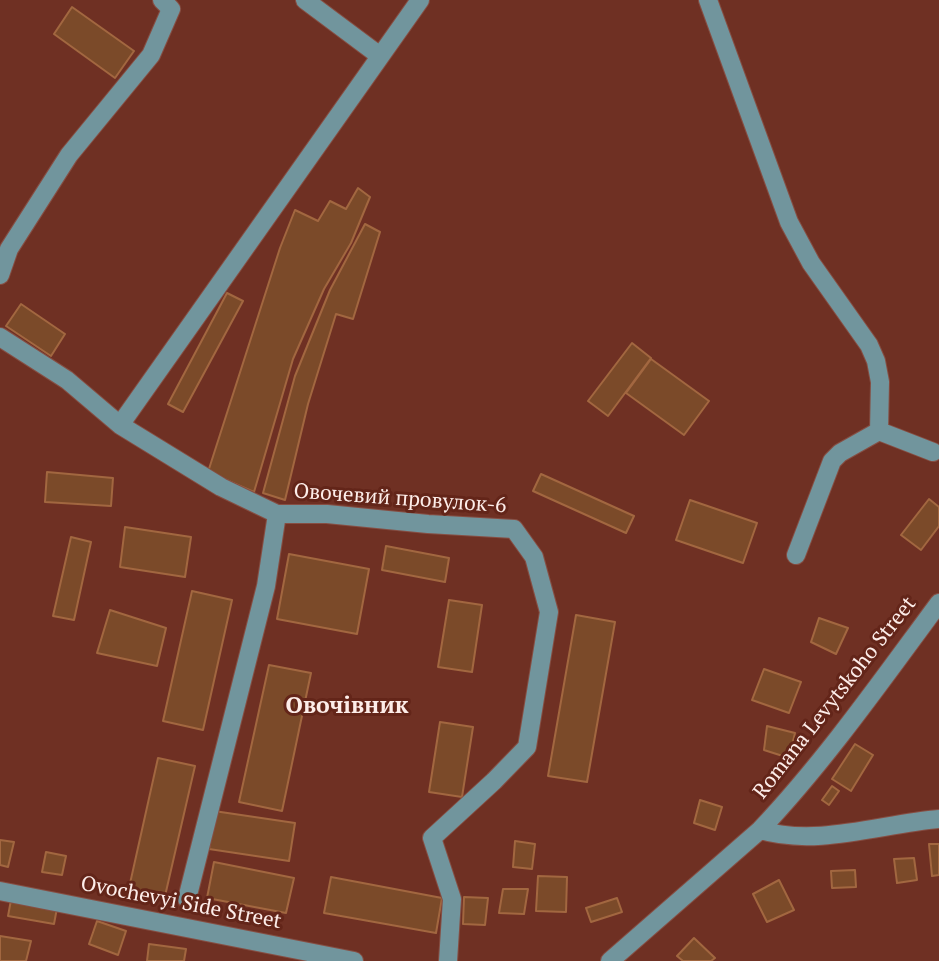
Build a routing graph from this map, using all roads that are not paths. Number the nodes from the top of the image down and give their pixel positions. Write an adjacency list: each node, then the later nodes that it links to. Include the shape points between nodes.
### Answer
1 (162, 0): 6 (street, via 171,9 151,55 69,155 9,249)
2 (305, 0): 5 (street)
3 (420, 0): 5 (street)
4 (708, 0): 9 (street, via 789,222 876,361)
5 (380, 56): 8 (street)
6 (0, 275)
7 (0, 337): 8 (street, via 67,380)
8 (120, 425): 11 (street, via 221,487)
9 (879, 431): 10 (street); 12 (street, via 832,460)
10 (933, 452)
11 (276, 514): 17 (street, Овочевий провулок-6, via 266,586); 19 (street, Овочевий провулок-6, via 514,529 534,557 549,612 527,747 432,838 452,899)
12 (796, 555)
13 (938, 608): 15 (street, Romana Levytskoho Street)
14 (939, 819): 15 (street, via 808,835)
15 (760, 830): 20 (street, Romana Levytskoho Street)
16 (0, 891): 18 (street, Ovochevyi Side Street)
17 (187, 899)
18 (354, 961)
19 (448, 961)
20 (611, 961)

